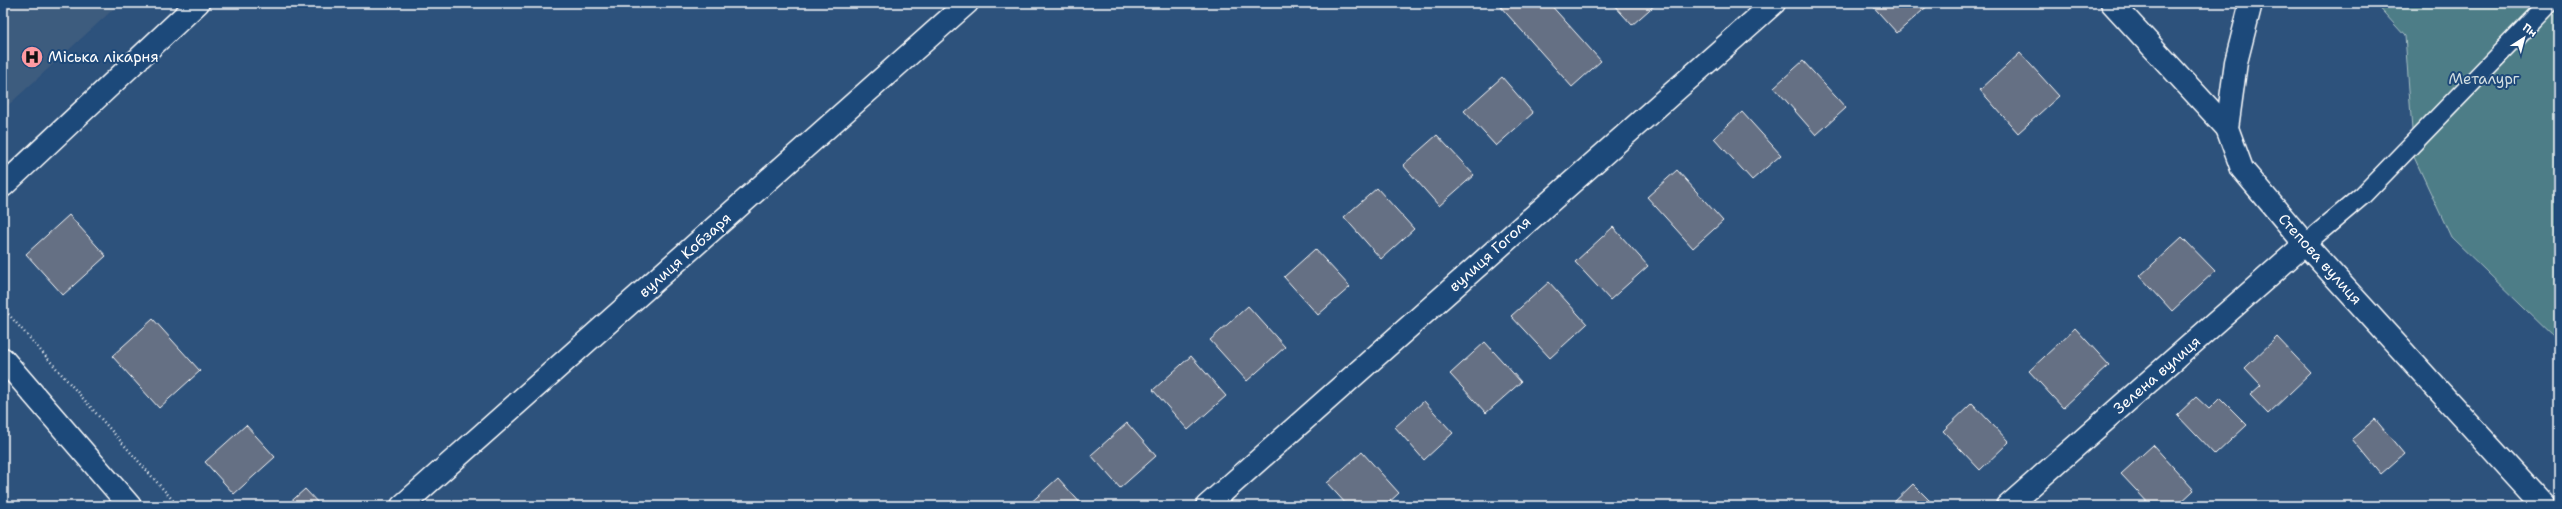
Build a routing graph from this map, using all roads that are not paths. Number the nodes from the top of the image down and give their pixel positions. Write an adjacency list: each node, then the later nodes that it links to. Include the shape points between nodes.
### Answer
1 (198, 3): 8 (street)
2 (967, 3): 12 (street, вулиця Кобзаря)
3 (1774, 3): 13 (street, вулиця Гоголя)
4 (2112, 3): 7 (street, Степова вулиця)
5 (2251, 3): 7 (street, via 2236,62)
6 (2549, 3): 9 (lane, via 2363,195)
7 (2228, 128): 9 (street, Степова вулиця, via 2242,169)
8 (3, 186)
9 (2305, 244): 14 (street, Зелена вулиця); 15 (street, Степова вулиця)
10 (3, 359): 11 (street)
11 (130, 506)
12 (402, 506)
13 (1207, 506)
14 (2008, 506)
15 (2544, 506)

